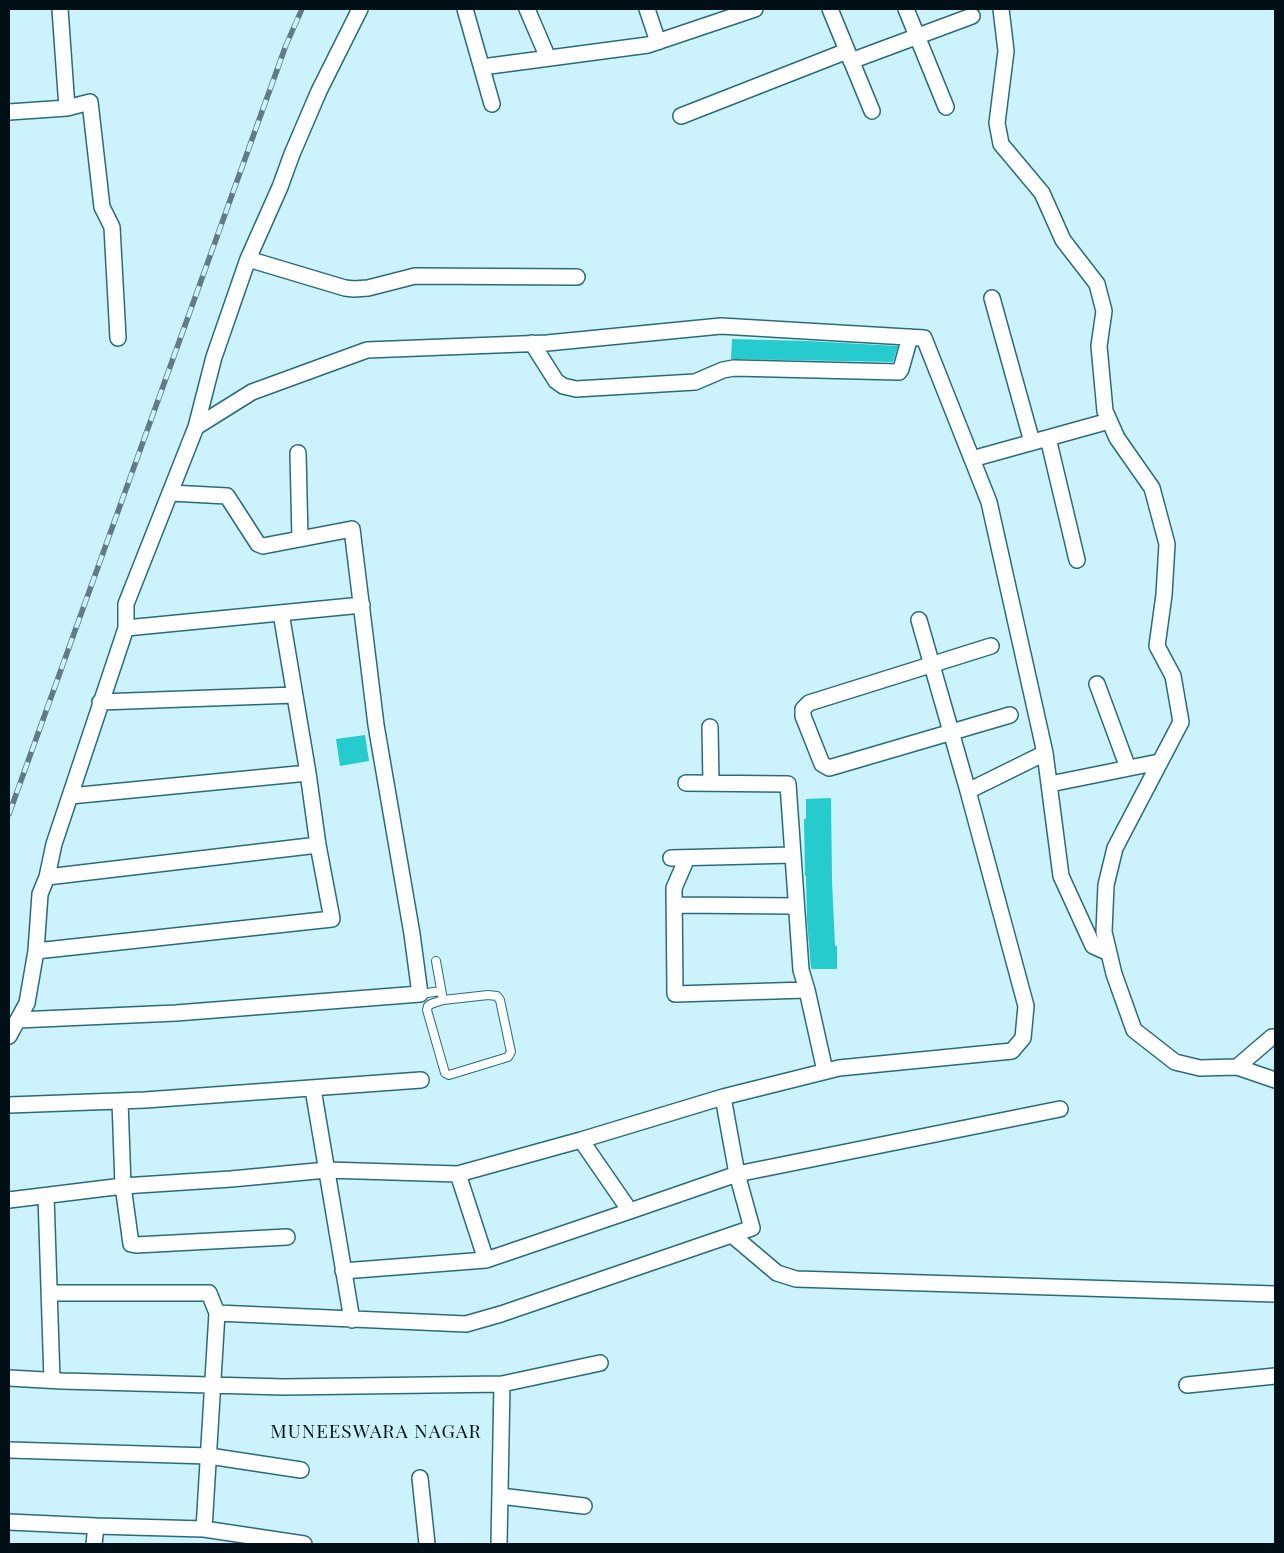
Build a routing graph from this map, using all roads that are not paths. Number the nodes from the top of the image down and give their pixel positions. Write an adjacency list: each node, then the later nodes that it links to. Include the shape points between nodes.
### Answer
1 (60, 9): 17 (street)
2 (360, 9): 22 (street, via 319,91)
3 (465, 9): 15 (street)
4 (527, 9): 14 (street)
5 (647, 9): 12 (street)
6 (755, 9): 12 (street)
7 (830, 9): 13 (street)
8 (906, 9): 11 (street)
9 (1001, 9): 28 (street, via 1006,51 997,123 1002,144 1042,193 1063,240 1097,284 1104,311 1099,346 1105,411)
10 (972, 16): 11 (street)
11 (918, 37): 13 (street); 18 (street)
12 (658, 42): 14 (street)
13 (849, 56): 19 (street); 21 (street)
14 (548, 58): 15 (street)
15 (482, 66): 16 (street)
16 (492, 104)
17 (66, 108): 20 (street); 26 (street, via 90,102 102,207 112,227)
18 (946, 108)
19 (872, 111)
20 (9, 112)
21 (681, 116)
22 (248, 258): 23 (street, via 354,290 415,276); 29 (street, via 214,356)
23 (577, 278)
24 (992, 298): 31 (street)
25 (910, 337): 27 (street, via 721,326); 27 (street, via 899,372 734,368 695,382 576,389 556,381); 33 (street, via 924,338)
26 (118, 338)
27 (532, 343): 29 (street, via 367,350 252,392)
28 (1110, 421): 30 (street); 50 (street, via 1117,438 1152,488 1167,544 1157,646 1173,676 1181,722)
29 (196, 427): 34 (street)
30 (1048, 438): 31 (street); 36 (street)
31 (1032, 442): 33 (street)
32 (298, 453): 35 (street)
33 (972, 459): 49 (street, via 989,502)
34 (171, 493): 35 (street, via 227,496 258,544 263,546); 40 (street, via 126,604)
35 (300, 539): 37 (street, via 352,529)
36 (1077, 560)
37 (362, 605): 38 (street); 70 (street, via 376,725)
38 (281, 613): 40 (street); 44 (street)
39 (919, 620): 42 (street)
40 (126, 628): 45 (street)
41 (991, 646): 42 (street)
42 (932, 665): 48 (street); 48 (street, via 809,703 802,709 803,716 822,764 827,768)
43 (1097, 684): 51 (street)
44 (295, 695): 45 (street); 52 (street)
45 (100, 702): 57 (street)
46 (1010, 715): 48 (street)
47 (710, 727): 54 (street)
48 (951, 733): 56 (street)
49 (1044, 754): 55 (street); 56 (street)
50 (1160, 762): 51 (street); 66 (street, via 1115,848 1106,885 1104,932)
51 (1128, 768): 55 (street)
52 (308, 773): 57 (street); 58 (street)
53 (686, 783): 54 (street)
54 (711, 783): 59 (street, via 788,784)
55 (1050, 784): 66 (street, via 1061,876 1094,946)
56 (968, 791): 76 (street, via 1026,1006 1023,1038 1012,1051)
57 (70, 796): 62 (street)
58 (318, 845): 62 (street); 65 (street, via 332,919)
59 (793, 855): 61 (street); 64 (street)
60 (670, 858): 61 (street)
61 (687, 858): 63 (street, via 674,888)
62 (47, 877): 65 (street, via 40,894)
63 (675, 906): 64 (street); 68 (street, via 675,994)
64 (796, 906): 68 (street, via 801,970)
65 (36, 951): 72 (street, via 27,1003)
66 (1109, 953): 75 (street, via 1134,1030 1175,1062 1200,1068)
67 (436, 962): 69 (lane)
68 (807, 990): 76 (street)
69 (441, 991): 70 (lane); 71 (lane)
70 (420, 994): 72 (street, via 176,1014)
71 (443, 1000): 71 (lane, via 431,1004 427,1010 446,1075 508,1057 511,1052 497,996)
72 (18, 1020): 73 (street)
73 (9, 1036)
74 (1275, 1037): 75 (street)
75 (1237, 1067): 78 (street)
76 (825, 1071): 80 (street)
77 (422, 1080): 79 (street)
78 (1275, 1080)
79 (313, 1089): 81 (street); 85 (street)
80 (723, 1097): 84 (street); 87 (street)
81 (120, 1101): 82 (street); 88 (street)
82 (9, 1105)
83 (1060, 1109): 87 (street)
84 (581, 1140): 86 (street); 91 (street)
85 (327, 1170): 86 (street); 88 (street); 95 (street)
86 (458, 1174): 94 (street)
87 (737, 1174): 91 (street); 92 (street, via 752,1228)
88 (123, 1186): 89 (street); 93 (street, via 130,1244 133,1245)
89 (46, 1196): 90 (street); 96 (street)
90 (9, 1200)
91 (630, 1211): 94 (street)
92 (732, 1235): 97 (street, via 777,1273 796,1280); 99 (street, via 466,1324)
93 (288, 1237)
94 (486, 1260): 95 (street)
95 (343, 1271): 99 (street)
96 (50, 1293): 98 (street, via 209,1294); 103 (street)
97 (1275, 1294)
98 (217, 1313): 99 (street); 105 (street)
99 (352, 1320)
100 (600, 1363): 104 (street)
101 (1275, 1376): 106 (street)
102 (9, 1378): 103 (street)
103 (52, 1380): 105 (street)
104 (502, 1384): 105 (street); 111 (street)
105 (213, 1385): 108 (street)
106 (1187, 1386)
107 (9, 1450): 108 (street)
108 (209, 1456): 109 (street); 115 (street)
109 (301, 1470)
110 (420, 1478): 118 (street)
111 (500, 1496): 112 (street); 119 (street)
112 (584, 1506)
113 (9, 1522): 114 (street)
114 (96, 1526): 115 (street); 116 (street)
115 (204, 1529): 117 (street)
116 (94, 1544)
117 (304, 1544)
118 (427, 1544)
119 (499, 1544)

